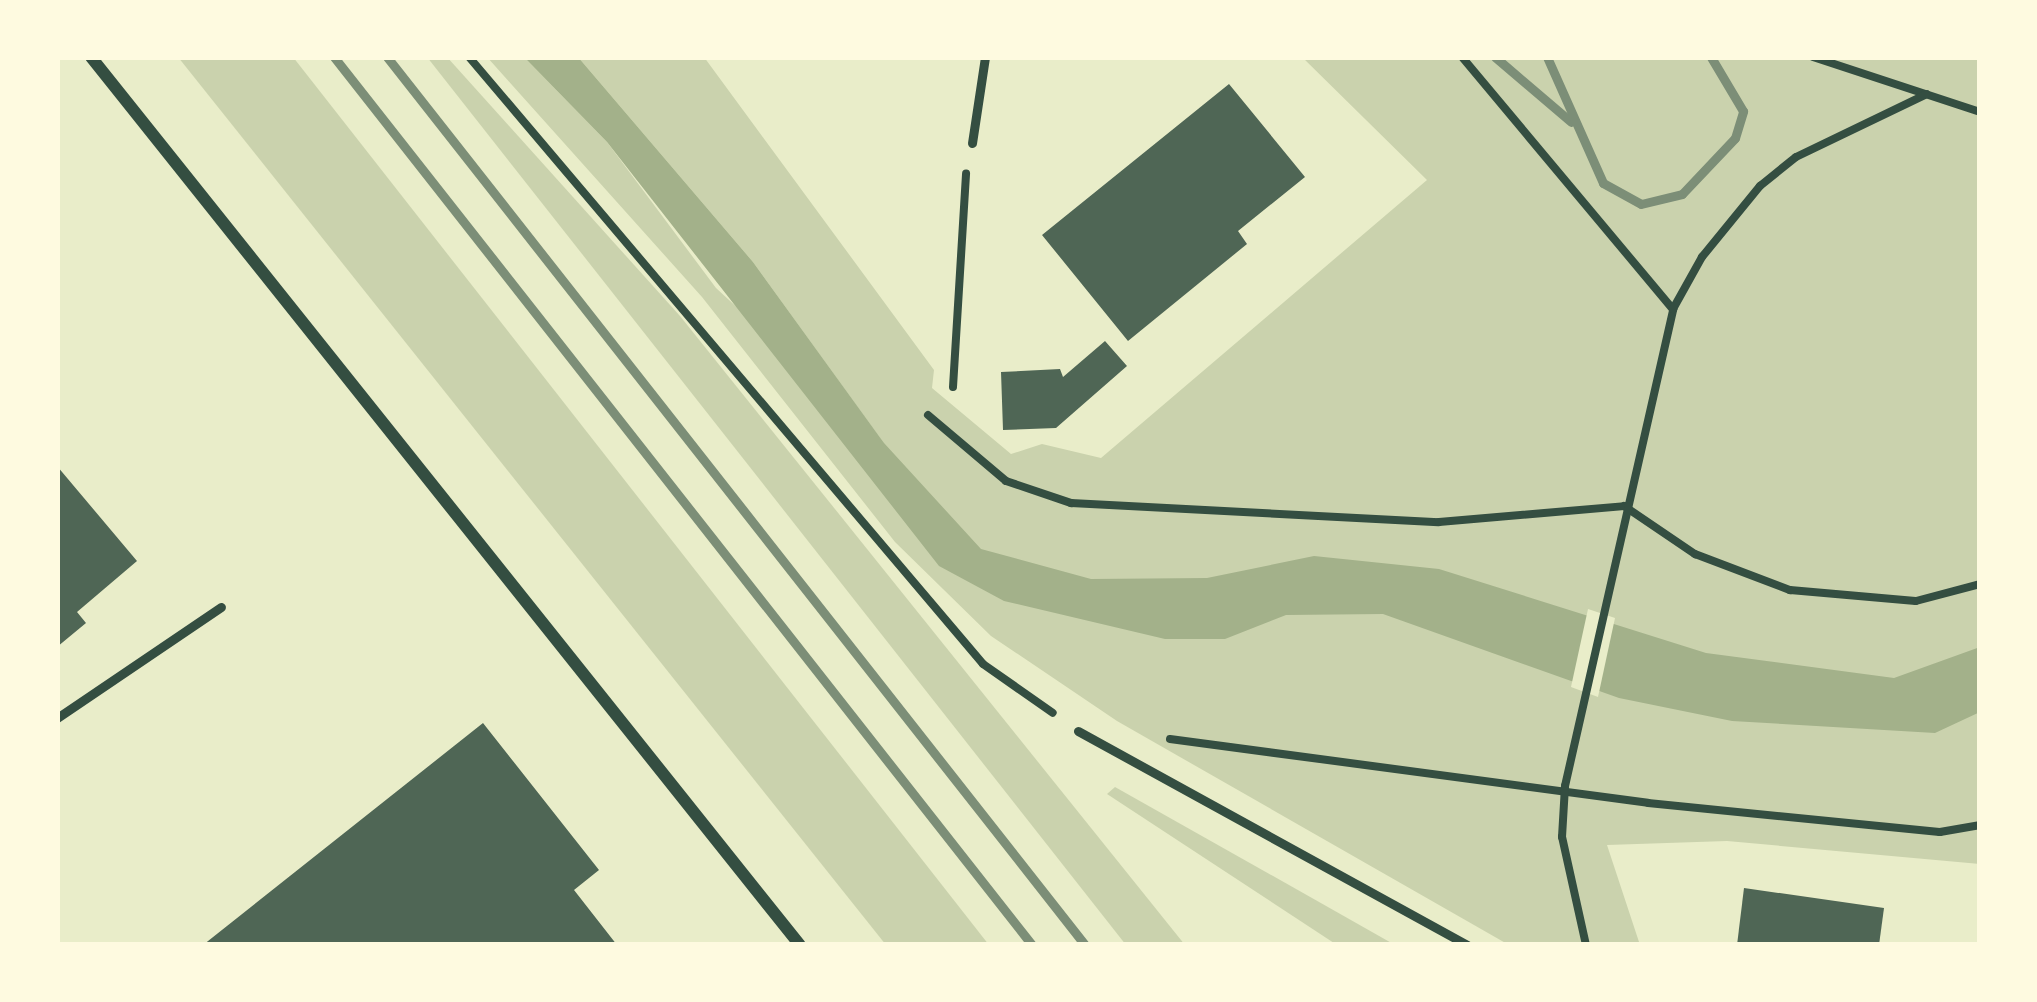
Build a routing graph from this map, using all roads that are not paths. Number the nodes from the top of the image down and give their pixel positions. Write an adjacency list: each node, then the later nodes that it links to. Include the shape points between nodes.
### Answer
1 (91, 57): 7 (street)
2 (986, 57): 3 (lane)
3 (972, 143)
4 (221, 607): 5 (lane)
5 (57, 718)
6 (1078, 731): 8 (lane)
7 (800, 945)
8 (1467, 945)

